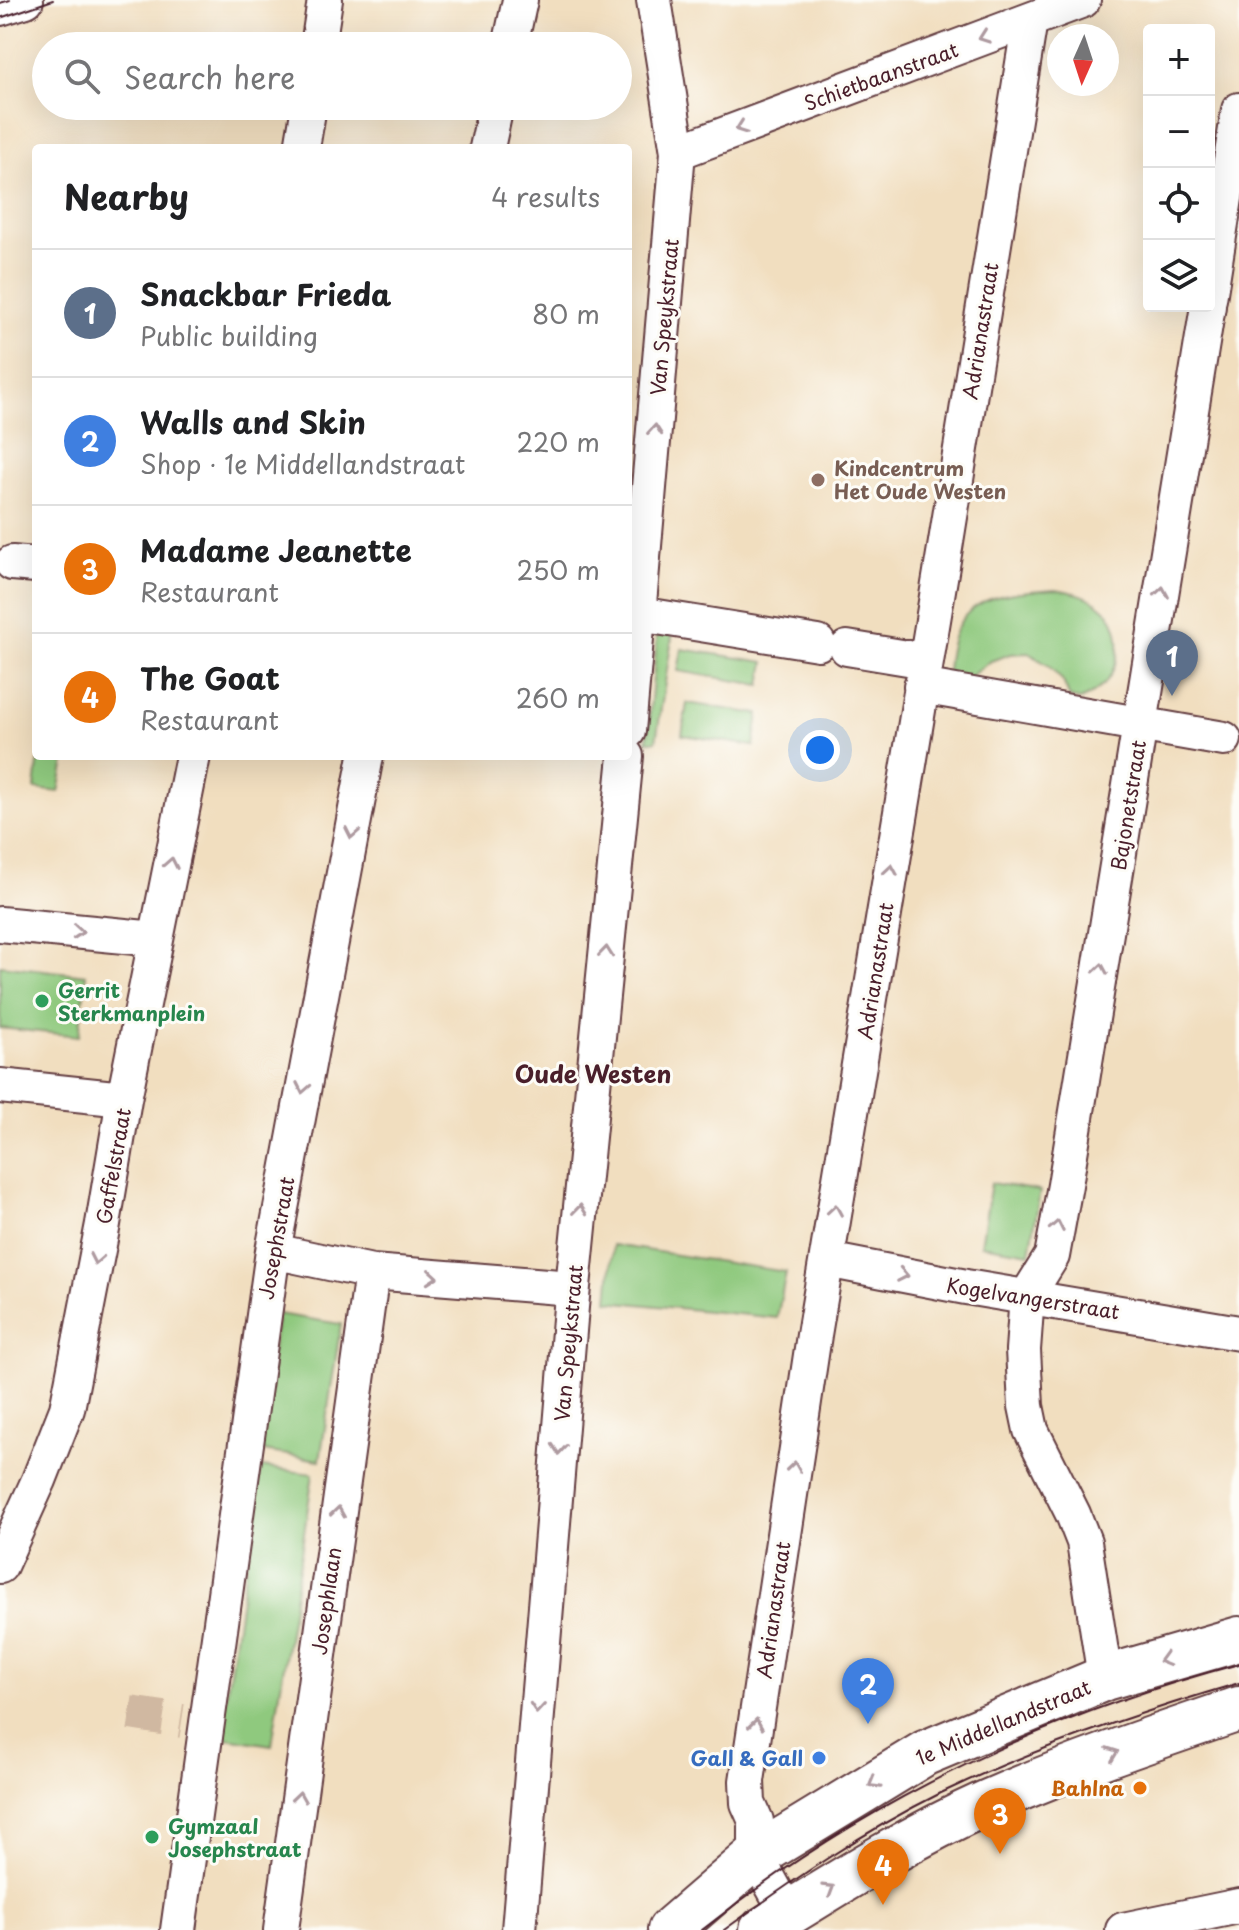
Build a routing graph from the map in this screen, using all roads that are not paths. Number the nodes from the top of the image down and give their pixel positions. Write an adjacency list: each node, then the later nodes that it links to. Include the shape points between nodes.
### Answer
1 (26, 0): 6 (street)
2 (325, 0): 8 (street)
3 (520, 0): 9 (street)
4 (654, 0): 15 (street, Van Speykstraat)
5 (1083, 0): 7 (street, Schietbaanstraat)
6 (0, 8)
7 (1030, 20): 15 (street, Schietbaanstraat, one-way to 15); 20 (street, Adrianastraat)
8 (320, 32)
9 (513, 32)
10 (1239, 110): 16 (street)
11 (307, 120): 13 (street)
12 (493, 120): 14 (street)
13 (303, 144)
14 (488, 144)
15 (678, 152): 18 (street, Van Speykstraat, one-way to 15)
16 (1215, 261)
17 (1207, 312): 21 (street, Bajonetstraat, one-way to 17)
18 (635, 619): 19 (street, Van Speykstraat); 20 (street, via 833,646)
19 (632, 667)
20 (924, 673): 21 (street); 31 (street, Adrianastraat, one-way to 20)
21 (1141, 724): 22 (street); 34 (street, Bajonetstraat, one-way to 21, via 1052,1256)
22 (1224, 739)
23 (192, 760): 27 (street, Gaffelstraat, one-way to 23)
24 (365, 760): 30 (street, Josephstraat, one-way to 30)
25 (626, 760): 33 (street, Van Speykstraat, one-way to 25)
26 (0, 924): 27 (street, one-way to 27)
27 (156, 939): 29 (street, Gaffelstraat)
28 (0, 1086): 29 (street)
29 (124, 1099): 36 (street, Gaffelstraat, one-way to 36, via 67,1409)
30 (273, 1251): 32 (street); 43 (street, Josephstraat, via 193,1722)
31 (827, 1260): 34 (street, Kogelvangerstraat, one-way to 34); 40 (street, Adrianastraat, one-way to 31, via 756,1821 747,1781)
32 (372, 1272): 33 (street, one-way to 33); 44 (street, Josephlaan, one-way to 32)
33 (572, 1288): 45 (street, Van Speykstraat, one-way to 45)
34 (1027, 1296): 35 (street, Kogelvangerstraat); 38 (street, via 1026,1406 1031,1430 1084,1542)
35 (1239, 1333)
36 (0, 1566)
37 (1239, 1639): 38 (street, 1e Middellandstraat, one-way to 38)
38 (1105, 1678): 40 (street, 1e Middellandstraat, one-way to 40, via 925,1753)
39 (1239, 1709): 42 (street, one-way to 39, via 873,1862 985,1804)
40 (756, 1856): 42 (street, Adrianastraat); 46 (street, 1e Middellandstraat)
41 (1239, 1906): 47 (street)
42 (775, 1922)
43 (178, 1930)
44 (281, 1930)
45 (519, 1930)
46 (670, 1930)
47 (1123, 1930)

